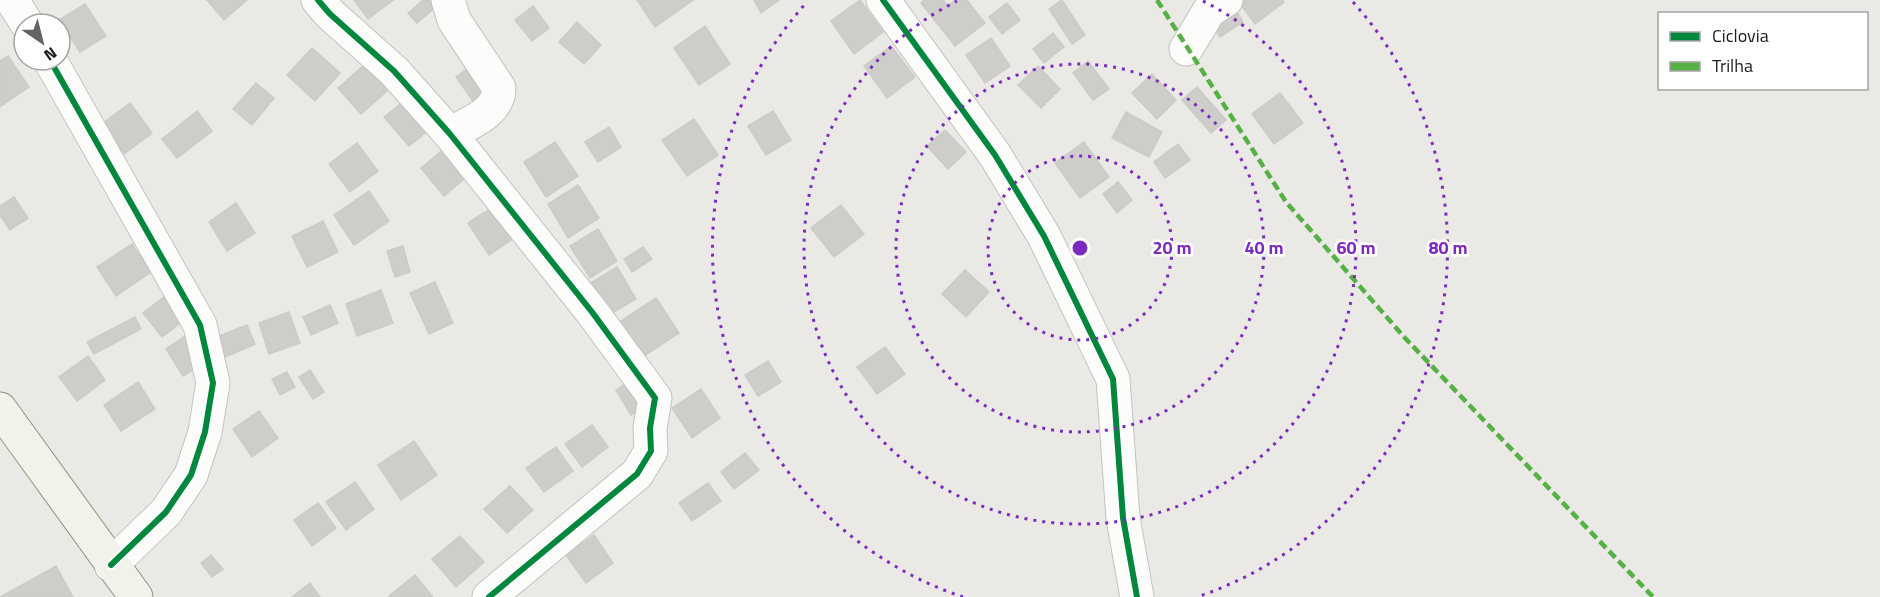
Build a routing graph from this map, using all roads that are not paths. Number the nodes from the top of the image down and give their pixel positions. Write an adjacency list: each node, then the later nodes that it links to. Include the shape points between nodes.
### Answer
1 (318, 0): 7 (street, via 393,71)
2 (448, 0): 7 (street, via 454,20 499,88 493,109)
3 (883, 0): 12 (street, via 995,155 1044,236 1113,379 1123,518)
4 (1226, 0): 5 (street, via 1209,11)
5 (1186, 49)
6 (57, 72): 9 (street, via 200,325 213,382 205,432 191,476 166,512)
7 (450, 134): 11 (street, via 655,398 651,451 637,474)
8 (0, 409): 9 (main road)
9 (111, 565): 10 (main road)
10 (136, 597)
11 (489, 597)
12 (1137, 597)

